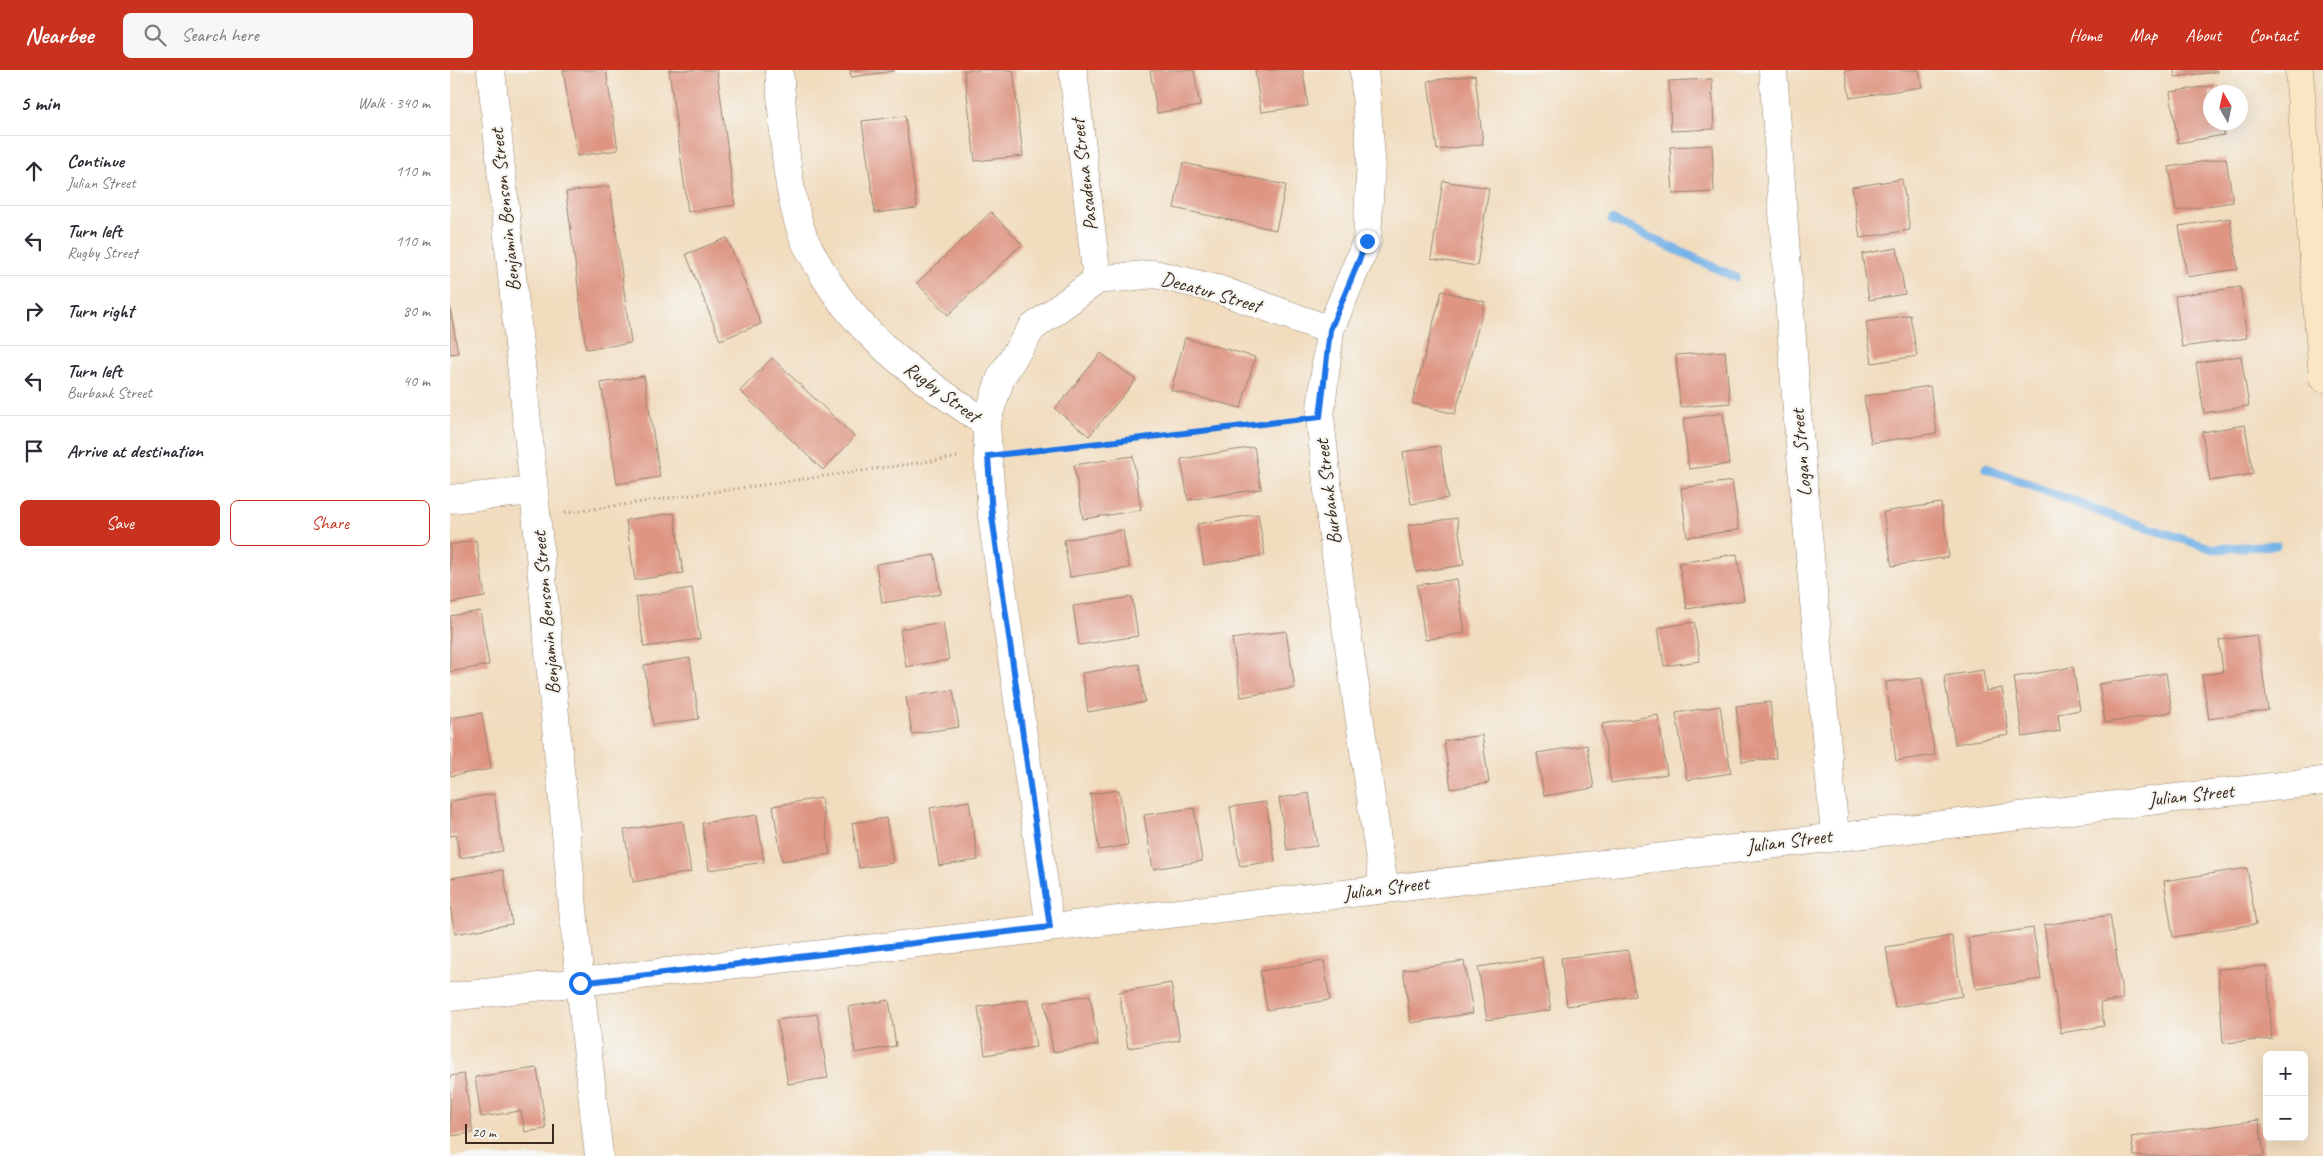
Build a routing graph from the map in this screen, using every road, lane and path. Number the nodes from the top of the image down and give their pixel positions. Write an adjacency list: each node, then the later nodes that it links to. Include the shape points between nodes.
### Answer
1 (491, 70): 13 (street, Benjamin Benson Street)
2 (779, 70): 11 (street, Rugby Street, via 790,189 803,236 830,288 873,339)
3 (1073, 70): 7 (street, Pasadena Street)
4 (1364, 70): 8 (street, Burbank Street, via 1371,158 1367,241)
5 (1773, 70): 17 (street, Logan Street, via 1797,411)
6 (2299, 70): 9 (main road)
7 (1097, 280): 8 (street, Decatur Street, via 1155,274 1217,289); 11 (street, via 1032,328 1001,377)
8 (1330, 330): 10 (street, Burbank Street)
9 (2323, 378)
10 (1320, 417): 12 (path); 18 (street, Burbank Street, via 1332,528)
11 (986, 424): 12 (street, Rugby Street)
12 (988, 456): 15 (path); 19 (street, Rugby Street, via 992,516)
13 (534, 492): 14 (street); 20 (street, Benjamin Benson Street)
14 (450, 499)
15 (567, 513)
16 (2323, 781): 17 (street, Julian Street)
17 (1835, 836): 18 (street, Julian Street)
18 (1384, 888): 19 (street, Julian Street)
19 (1050, 927): 20 (street, Julian Street)
20 (580, 983): 21 (street, Julian Street); 22 (street, Benjamin Benson Street)
21 (450, 997)
22 (599, 1156)

